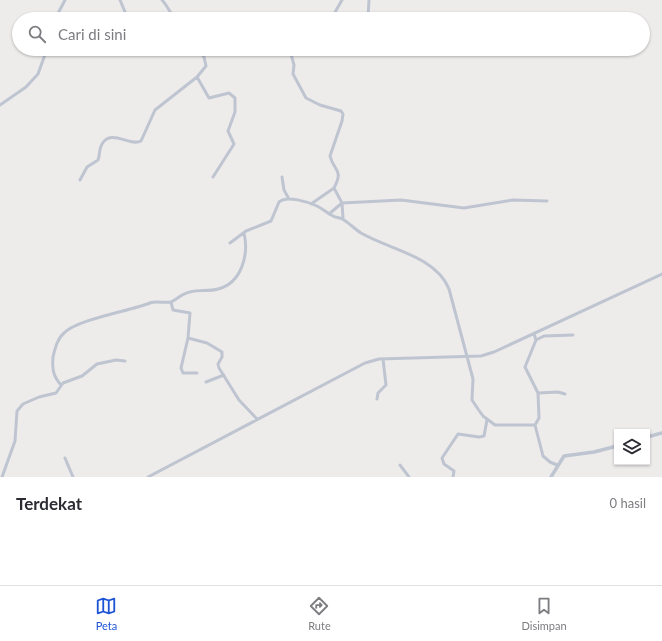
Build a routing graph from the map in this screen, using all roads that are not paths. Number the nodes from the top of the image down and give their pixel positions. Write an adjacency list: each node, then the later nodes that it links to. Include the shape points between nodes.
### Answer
1 (65, 0): 6 (street)
2 (120, 0): 7 (street)
3 (162, 0): 8 (street)
4 (342, 0): 9 (street)
5 (369, 0): 10 (street)
6 (59, 12)
7 (125, 12)
8 (171, 12)
9 (335, 12)
10 (368, 12)
11 (44, 56): 15 (street, via 38,74 26,87)
12 (203, 56): 14 (street, via 206,66)
13 (292, 56): 19 (street, via 293,74 306,98 343,114 330,153 330,159 339,175)
14 (197, 77): 16 (street, via 210,99 229,93 235,98 235,112 228,131 234,144); 18 (street, via 155,110 141,141 135,143 115,138 105,141 101,145 98,160 87,167)
15 (0, 105)
16 (213, 177)
17 (282, 177): 20 (street, via 284,190)
18 (80, 180)
19 (334, 188): 22 (street); 23 (street)
20 (289, 199): 23 (street); 26 (street, via 279,202 270,222)
21 (546, 201): 22 (street, via 521,200 464,208 402,200)
22 (342, 203): 24 (street); 25 (street)
23 (310, 204): 24 (street)
24 (329, 214): 25 (street)
25 (342, 218): 34 (street, via 360,233 413,255 445,281)
26 (244, 233): 27 (street); 29 (street, via 244,261 239,272 228,284 217,290 188,292)
27 (230, 243)
28 (662, 274): 30 (street)
29 (171, 302): 32 (street, via 173,310 190,313); 40 (street, via 150,303 123,310 72,327 65,332 58,342 52,367 54,376)
30 (534, 334): 33 (street); 34 (street, via 494,352)
31 (573, 335): 33 (street, via 544,336)
32 (188, 338): 37 (street, via 181,368 184,372); 38 (street, via 208,343 222,352 218,365)
33 (536, 340): 41 (street, via 525,367)
34 (467, 358): 35 (street); 45 (street, via 473,379 472,400)
35 (383, 359): 43 (street, via 386,385 378,393); 44 (street, via 365,363)
36 (126, 361): 40 (street, via 116,360 97,364 78,378)
37 (196, 373)
38 (224, 374): 39 (street); 44 (street, via 239,400)
39 (206, 382)
40 (61, 385): 53 (street, via 56,393 29,401 17,411 15,440)
41 (538, 393): 42 (street); 46 (street, via 539,418)
42 (565, 394)
43 (377, 399)
44 (257, 419): 55 (street)
45 (487, 420): 46 (street, via 499,426); 57 (street, via 484,436 458,434 442,458 444,464 454,471)
46 (536, 425): 52 (street, via 545,459)
47 (662, 433): 48 (street)
48 (650, 436)
49 (614, 447): 52 (street, via 594,452 567,454)
50 (65, 458): 54 (street)
51 (400, 465): 56 (street)
52 (557, 465): 58 (street)
53 (2, 477)
54 (73, 477)
55 (148, 477)
56 (409, 477)
57 (453, 477)
58 (551, 477)

